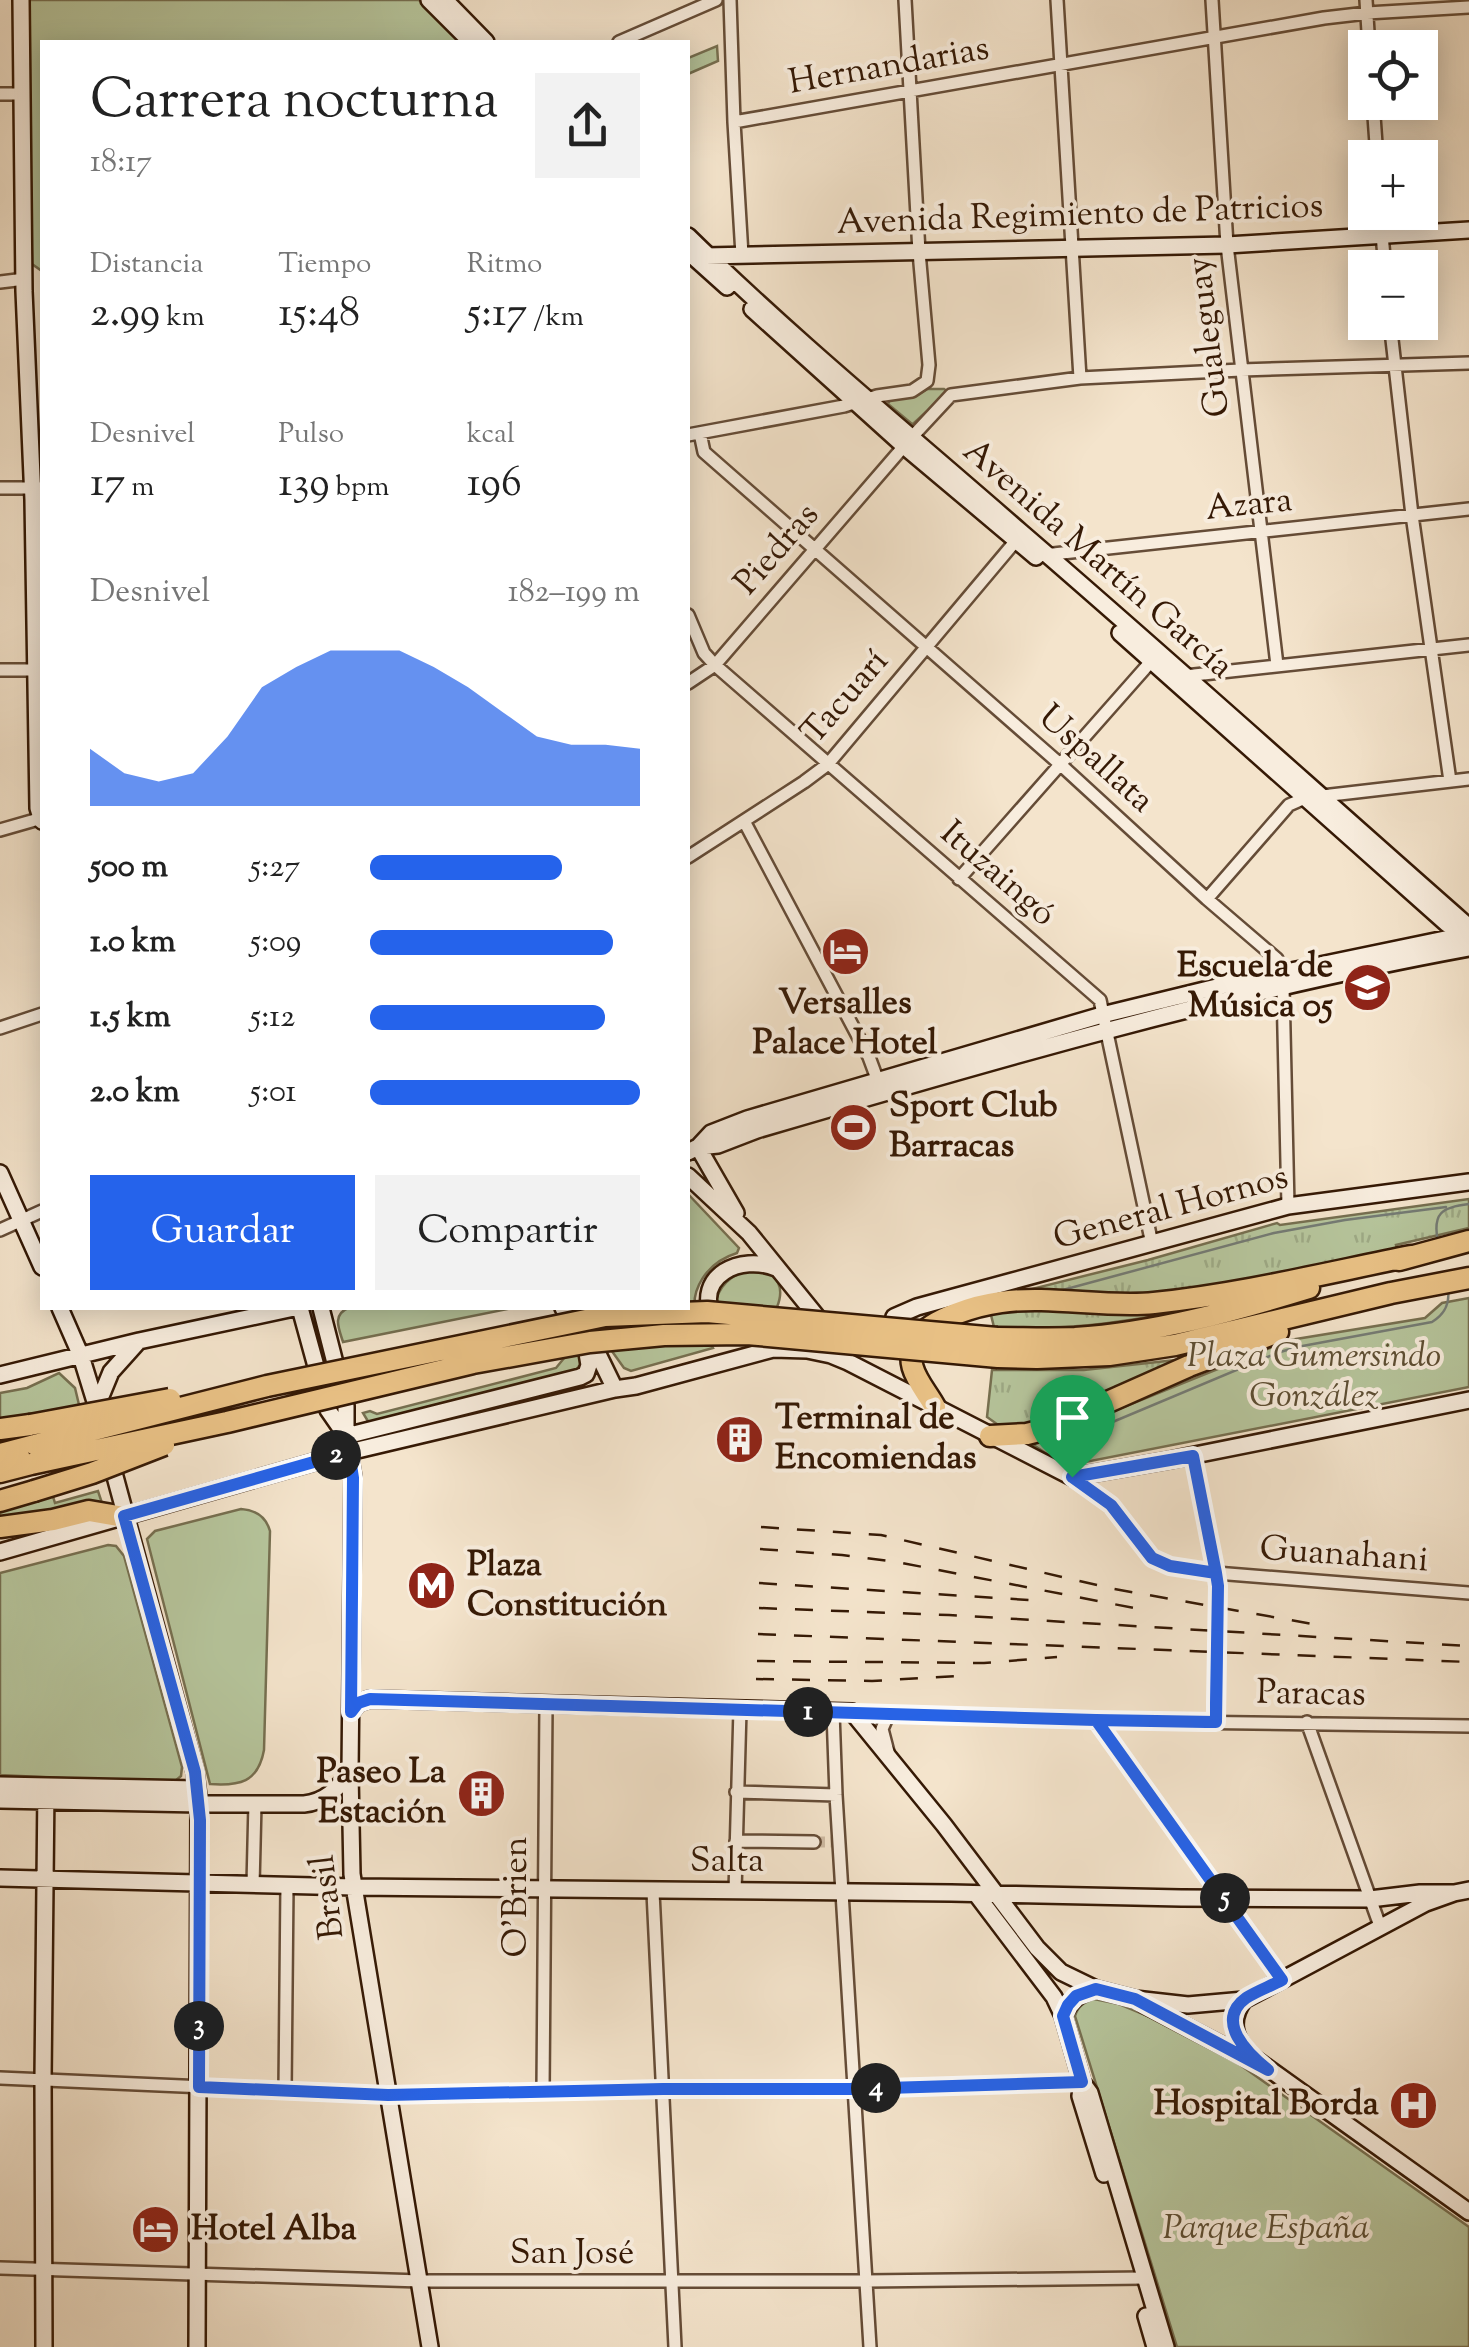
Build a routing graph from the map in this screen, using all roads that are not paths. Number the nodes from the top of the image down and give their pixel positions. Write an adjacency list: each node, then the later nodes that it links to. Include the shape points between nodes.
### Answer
1 (21, 0): 18 (main road)
2 (429, 0): 12 (main road)
3 (445, 0): 13 (main road)
4 (716, 0): 14 (street)
5 (730, 0): 19 (street)
6 (904, 0): 16 (street)
7 (1057, 0): 15 (street)
8 (1212, 0): 11 (street, Gualeguay)
9 (1366, 7): 10 (street, Hernandarias); 11 (street, Hernandarias)
10 (1469, 7)
11 (1214, 38): 15 (street, Hernandarias); 23 (street, Gualeguay)
12 (470, 40)
13 (484, 40)
14 (624, 40)
15 (1062, 64): 16 (street, Hernandarias); 24 (street)
16 (910, 92): 19 (street, Hernandarias); 26 (street)
17 (0, 94): 18 (street)
18 (21, 94): 29 (main road)
19 (734, 122): 28 (street)
20 (1382, 230): 22 (street)
21 (1469, 230): 22 (main road, Avenida Regimiento de Patricios)
22 (1382, 236): 23 (main road, Avenida Regimiento de Patricios); 25 (street)
23 (1227, 246): 24 (main road, Avenida Regimiento de Patricios); 35 (street, Gualeguay)
24 (1073, 248): 26 (main road, Avenida Regimiento de Patricios); 36 (street)
25 (1383, 250)
26 (919, 252): 28 (main road, Avenida Regimiento de Patricios); 37 (street, via 926,382)
27 (694, 255): 28 (main road, Avenida Regimiento de Patricios); 37 (main road, Avenida Martín García)
28 (742, 255)
29 (25, 279): 30 (main road); 31 (street); 41 (main road)
30 (40, 279)
31 (0, 282)
32 (1392, 340): 34 (street)
33 (1469, 363): 34 (street, Piedras)
34 (1394, 366): 35 (street, Piedras); 43 (street)
35 (1242, 370): 36 (street, Piedras); 44 (street, Gualeguay)
36 (1080, 378): 39 (street, Piedras, via 952,395)
37 (861, 400): 38 (street); 39 (main road, Avenida Martín García)
38 (694, 434): 46 (street, Uspallata, via 704,452)
39 (907, 442): 45 (main road, Avenida Martín García); 46 (street, Piedras)
40 (0, 488): 41 (street)
41 (37, 488): 56 (main road)
42 (1469, 509): 43 (street, Azara)
43 (1412, 515): 44 (street, Azara); 51 (street)
44 (1262, 532): 47 (street, Azara); 54 (street, Gualeguay)
45 (1019, 537): 47 (main road, Avenida Martín García); 50 (street, Tacuarí)
46 (814, 550): 50 (street, Uspallata); 53 (street, Piedras)
47 (1041, 556): 52 (main road, Avenida Martín García)
48 (690, 620): 53 (street, Ituzaingó)
49 (1469, 646): 51 (street)
50 (925, 648): 59 (street, Tacuarí); 60 (street, Uspallata)
51 (1431, 650): 54 (street); 62 (street)
52 (1156, 657): 57 (main road, Avenida Martín García); 60 (street)
53 (715, 665): 58 (street, Piedras); 59 (street, Ituzaingó)
54 (1277, 666): 57 (street)
55 (0, 670): 56 (street)
56 (39, 670): 64 (main road)
57 (1179, 678): 63 (main road, Avenida Martín García)
58 (690, 682)
59 (828, 764): 66 (street, Tacuarí); 69 (street, Ituzaingó)
60 (1061, 765): 69 (street); 70 (street, Uspallata)
61 (1469, 779): 62 (street)
62 (1450, 781): 63 (street)
63 (1313, 797): 70 (street, via 1289,806); 71 (main road, Avenida Martín García, via 1447,924)
64 (40, 814)
65 (40, 820): 67 (street)
66 (744, 822): 68 (street, Tacuarí); 77 (street)
67 (0, 830)
68 (690, 857)
69 (959, 879): 75 (street, Ituzaingó, via 1100,1000)
70 (1207, 899): 73 (street, Uspallata, via 1277,959)
71 (1469, 931): 73 (main road)
72 (1469, 948): 73 (main road)
73 (1282, 980): 75 (main road); 82 (street)
74 (40, 1015): 76 (street)
75 (1104, 1023): 77 (main road); 88 (street, Ituzaingó)
76 (0, 1028)
77 (879, 1087): 78 (main road)
78 (692, 1150): 86 (main road)
79 (0, 1172): 84 (main road)
80 (690, 1178): 86 (main road)
81 (1469, 1182): 82 (main road, General Hornos)
82 (1288, 1206): 88 (main road, General Hornos)
83 (40, 1212): 84 (street)
84 (22, 1220): 85 (street); 90 (main road)
85 (0, 1230)
86 (749, 1233): 91 (main road)
87 (1469, 1241): 89 (highway)
88 (1152, 1244): 99 (main road, General Hornos)
89 (1418, 1254): 101 (highway, via 1213,1296 1151,1303 999,1302 959,1312); 104 (highway, via 1161,1326)
90 (40, 1262)
91 (782, 1273): 100 (main road); 105 (main road, via 786,1316); 105 (main road, via 765,1264 741,1264 716,1279 708,1297 726,1335)
92 (1469, 1278): 93 (highway)
93 (1390, 1293): 104 (highway, via 1110,1355 1037,1358); 114 (highway, via 1235,1348 1047,1430)
94 (61, 1310): 106 (main road)
95 (287, 1310): 102 (main road)
96 (298, 1310): 115 (main road, Brasil, via 328,1410)
97 (322, 1310): 115 (main road, Brasil, via 346,1406)
98 (564, 1310): 103 (main road)
99 (894, 1317)
100 (818, 1318): 101 (highway, via 850,1338)
101 (925, 1332): 111 (highway, via 911,1365)
102 (139, 1341): 106 (main road); 110 (main road, via 114,1368)
103 (586, 1341): 108 (main road); 115 (main road, via 590,1365 580,1377)
104 (998, 1348): 112 (highway, bridge, via 664,1335 547,1348); 118 (highway, bridge, via 822,1321 707,1312 623,1315 266,1386 136,1404)
105 (768, 1350): 108 (main road); 111 (main road, via 808,1350 848,1362)
106 (81, 1356): 107 (main road); 110 (main road)
107 (0, 1376)
108 (615, 1389): 115 (main road)
109 (1469, 1400): 117 (main road)
110 (97, 1406): 123 (main road)
111 (935, 1407): 114 (main road)
112 (227, 1422): 118 (highway, bridge); 118 (highway, bridge, via 140,1454)
113 (0, 1430): 118 (highway)
114 (990, 1436): 120 (main road)
115 (348, 1444): 123 (main road); 130 (main road, Brasil)
116 (0, 1454): 118 (highway)
117 (1193, 1456): 120 (main road); 126 (street)
118 (32, 1462): 119 (highway); 121 (highway); 122 (highway)
119 (0, 1472)
120 (1072, 1477): 126 (street, Guanahani, via 1111,1505 1152,1558)
121 (0, 1494)
122 (0, 1502)
123 (124, 1516): 124 (highway, via 89,1511); 125 (main road); 144 (main road)
124 (0, 1527)
125 (0, 1552)
126 (1217, 1579): 127 (street, Guanahani); 135 (street, bridge)
127 (1469, 1593)
128 (546, 1704): 129 (main road); 130 (main road, via 370,1699); 156 (street, O'Brien)
129 (740, 1710): 131 (main road); 141 (street)
130 (351, 1712): 139 (main road, Brasil)
131 (832, 1712): 132 (main road); 143 (street)
132 (852, 1712): 133 (street, Paracas); 138 (main road)
133 (888, 1714): 134 (street, Paracas); 138 (street, via 882,1729)
134 (1096, 1720): 135 (street, Paracas); 164 (street)
135 (1216, 1722): 136 (street, Paracas)
136 (1307, 1722): 137 (street, Paracas); 165 (street)
137 (1469, 1726)
138 (892, 1760): 147 (main road)
139 (350, 1773): 146 (main road, via 316,1802); 155 (main road, Brasil)
140 (0, 1786): 142 (main road)
141 (736, 1792): 143 (street); 148 (street)
142 (46, 1794): 144 (main road); 145 (main road); 151 (main road)
143 (836, 1794): 160 (street)
144 (198, 1797): 146 (main road); 152 (main road)
145 (0, 1800)
146 (255, 1803): 153 (street)
147 (944, 1825): 161 (main road, via 964,1867); 163 (main road)
148 (736, 1842): 149 (street); 158 (street)
149 (814, 1842)
150 (0, 1878): 151 (main road, Salta)
151 (45, 1879): 152 (main road, Salta); 174 (main road)
152 (200, 1883): 153 (main road, Salta); 176 (main road)
153 (253, 1885): 154 (main road, Salta)
154 (287, 1886): 155 (main road, Salta); 179 (street)
155 (354, 1888): 156 (main road, Salta); 181 (main road, Brasil)
156 (544, 1890): 157 (main road, Salta); 180 (street, O'Brien)
157 (653, 1892): 158 (main road, Salta); 177 (street)
158 (735, 1892): 160 (main road, Salta)
159 (1461, 1892): 165 (main road, Salta); 166 (main road)
160 (843, 1893): 161 (main road, Salta); 178 (street)
161 (951, 1893): 162 (main road, Salta)
162 (976, 1894): 163 (main road, Salta); 171 (main road)
163 (995, 1894): 164 (main road, Salta); 168 (main road, via 1054,1966)
164 (1225, 1898): 165 (main road, Salta); 167 (street)
165 (1370, 1899): 166 (street)
166 (1380, 1926): 167 (main road)
167 (1282, 1980): 170 (main road)
168 (1096, 1989): 169 (main road); 171 (main road, via 1076,1996)
169 (1135, 1999): 170 (main road, via 1198,2006); 172 (main road)
170 (1244, 2000): 172 (main road, via 1234,2021 1237,2038)
171 (1063, 2016): 175 (main road)
172 (1268, 2070): 182 (main road)
173 (0, 2078): 174 (street)
174 (43, 2079): 176 (street); 184 (main road)
175 (1082, 2082): 178 (street); 186 (main road)
176 (199, 2087): 179 (street); 185 (main road)
177 (663, 2089): 178 (street); 180 (street); 188 (street)
178 (854, 2089): 189 (street)
179 (285, 2091): 181 (street)
180 (543, 2091): 181 (street)
181 (388, 2095): 187 (main road, Brasil)
182 (1469, 2212)
183 (0, 2268): 184 (street, San José)
184 (44, 2270): 185 (street, San José); 190 (main road)
185 (198, 2276): 187 (street, San José); 191 (main road)
186 (1140, 2278): 189 (street, San José); 195 (main road); 196 (main road)
187 (421, 2281): 188 (street, San José); 192 (main road, Brasil)
188 (673, 2281): 189 (street, San José); 193 (street)
189 (866, 2281): 194 (street)
190 (44, 2347)
191 (198, 2347)
192 (430, 2347)
193 (675, 2347)
194 (870, 2347)
195 (1155, 2347)
196 (1166, 2347)

